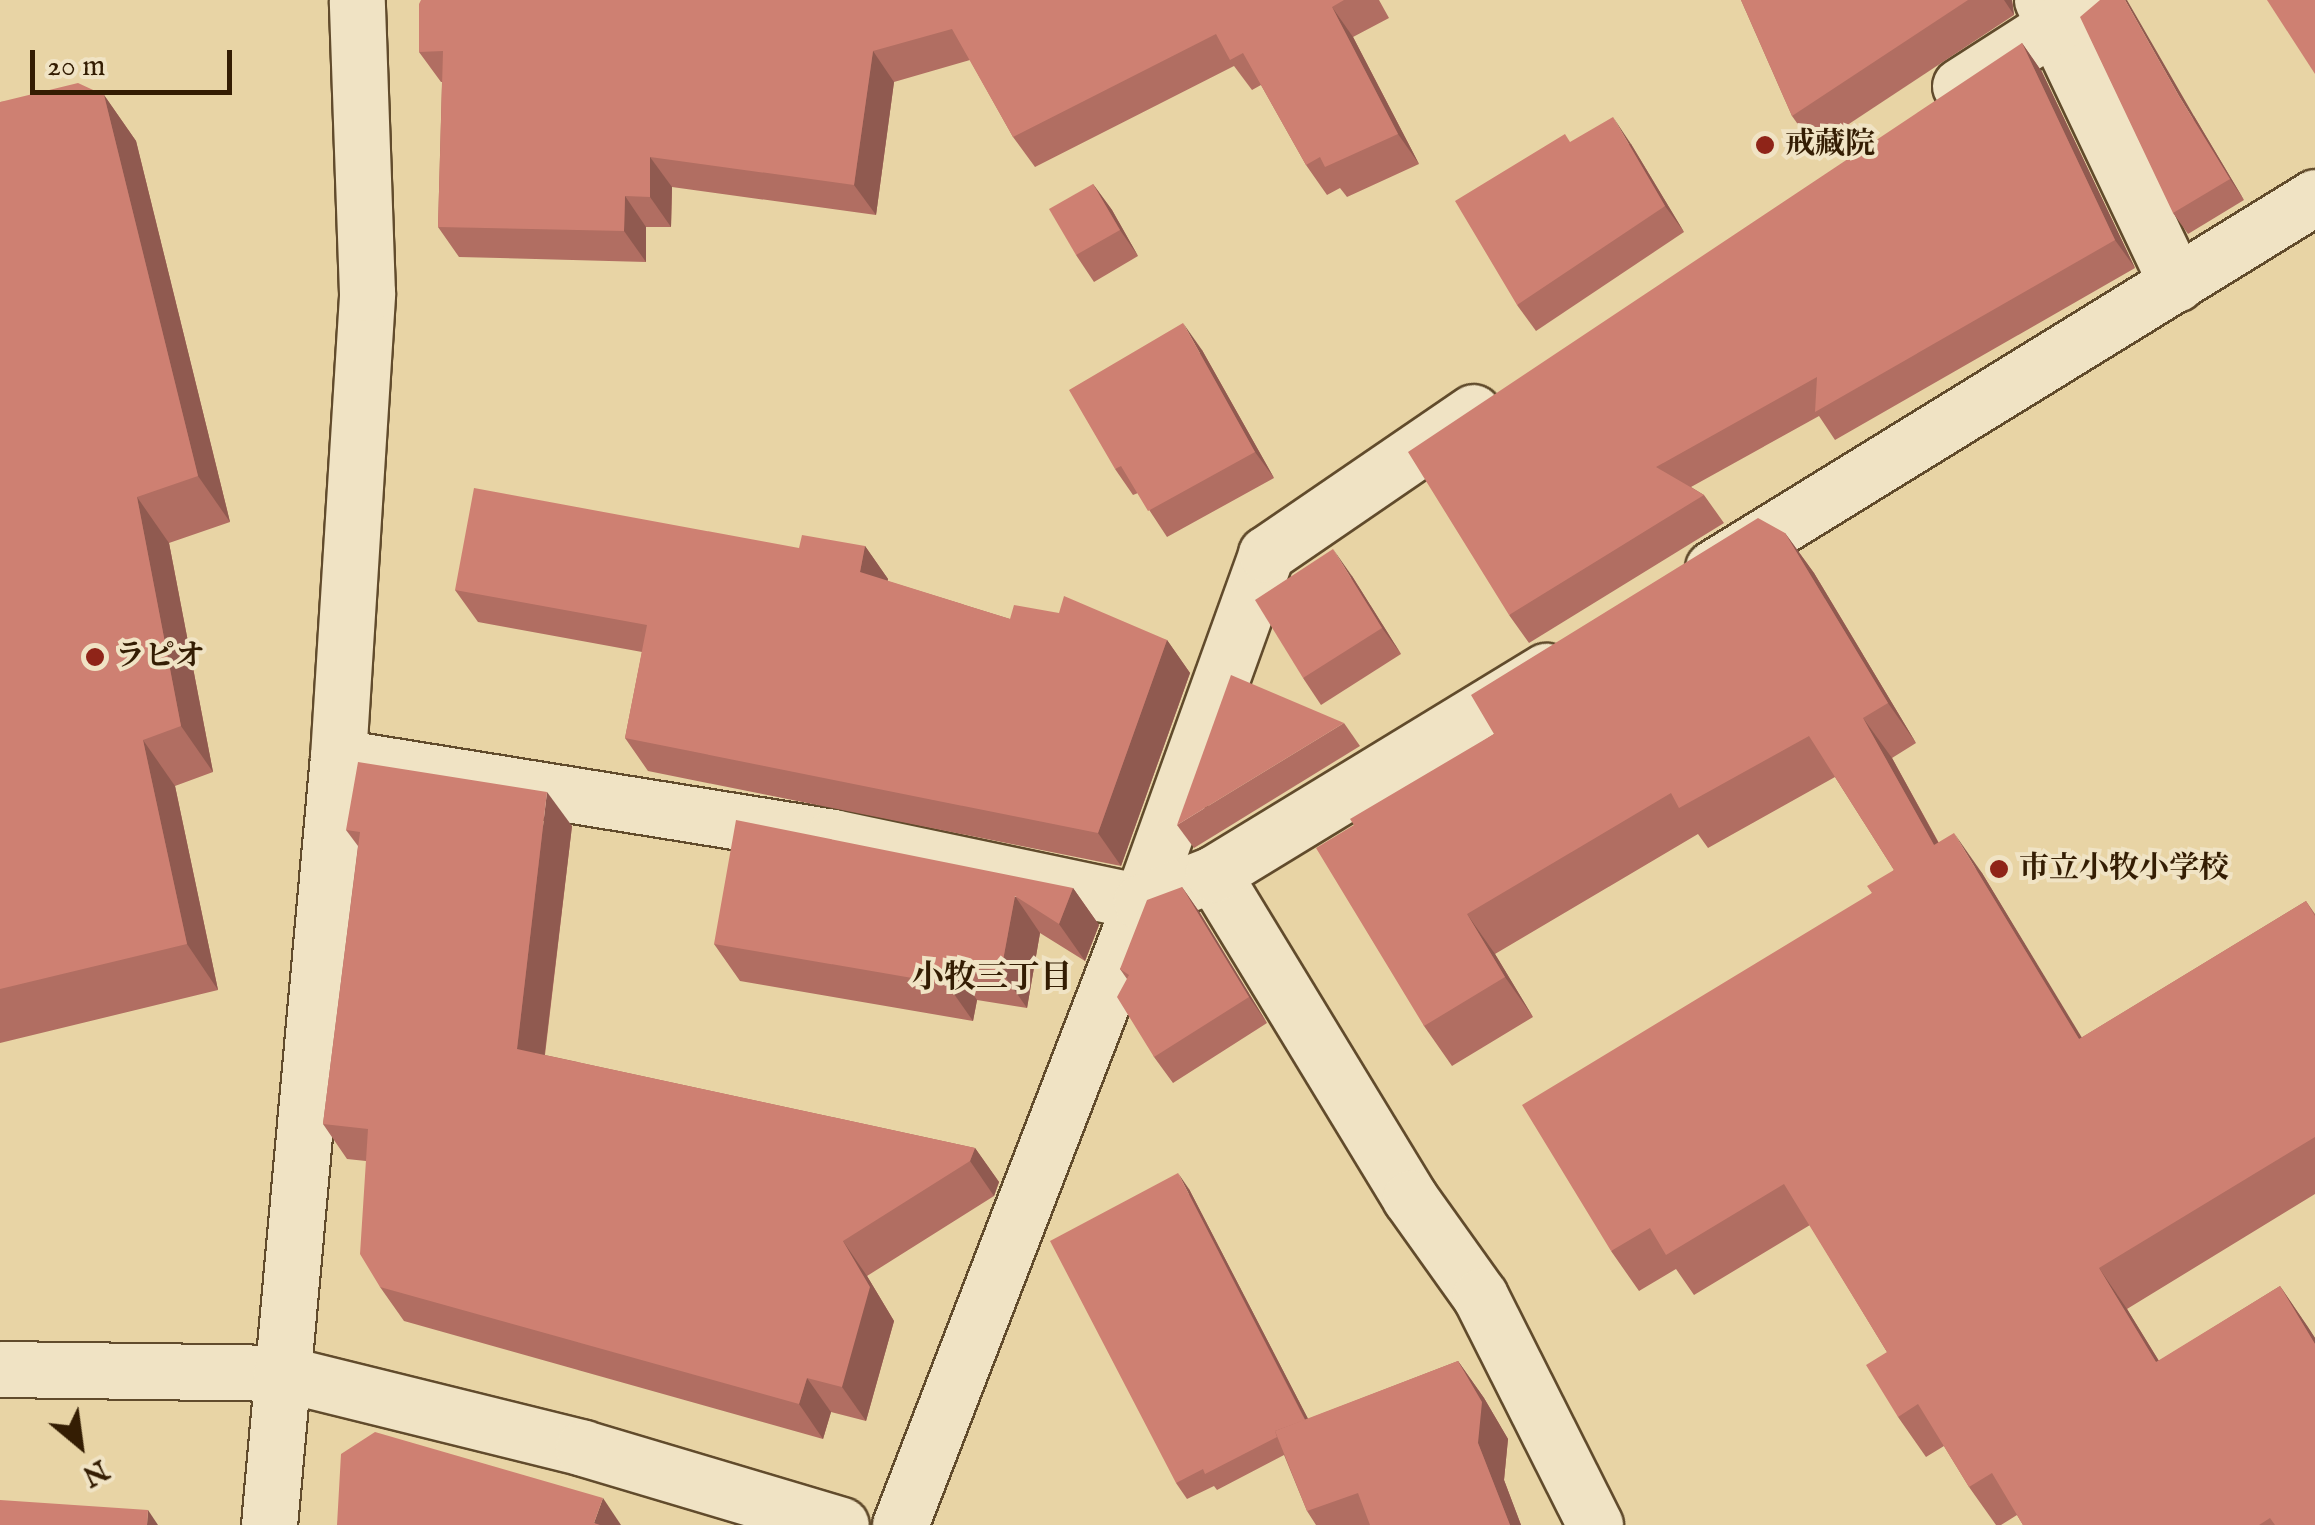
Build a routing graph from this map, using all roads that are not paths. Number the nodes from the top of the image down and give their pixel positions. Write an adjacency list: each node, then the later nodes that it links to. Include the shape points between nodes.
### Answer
1 (357, 0): 9 (street, via 367,293)
2 (2063, 8): 3 (street); 5 (street)
3 (1921, 112)
4 (2315, 198): 5 (street)
5 (2177, 284): 7 (street)
6 (1511, 386): 11 (street, via 1266,554)
7 (1670, 595)
8 (1585, 646): 10 (street)
9 (338, 757): 11 (street, via 833,837); 13 (street)
10 (1213, 874): 11 (street); 17 (street, via 1410,1198 1480,1296)
11 (1141, 902): 16 (street)
12 (0, 1369): 13 (street)
13 (281, 1373): 14 (street); 15 (street, via 583,1448)
14 (269, 1525)
15 (841, 1525)
16 (900, 1525)
17 (1595, 1525)

